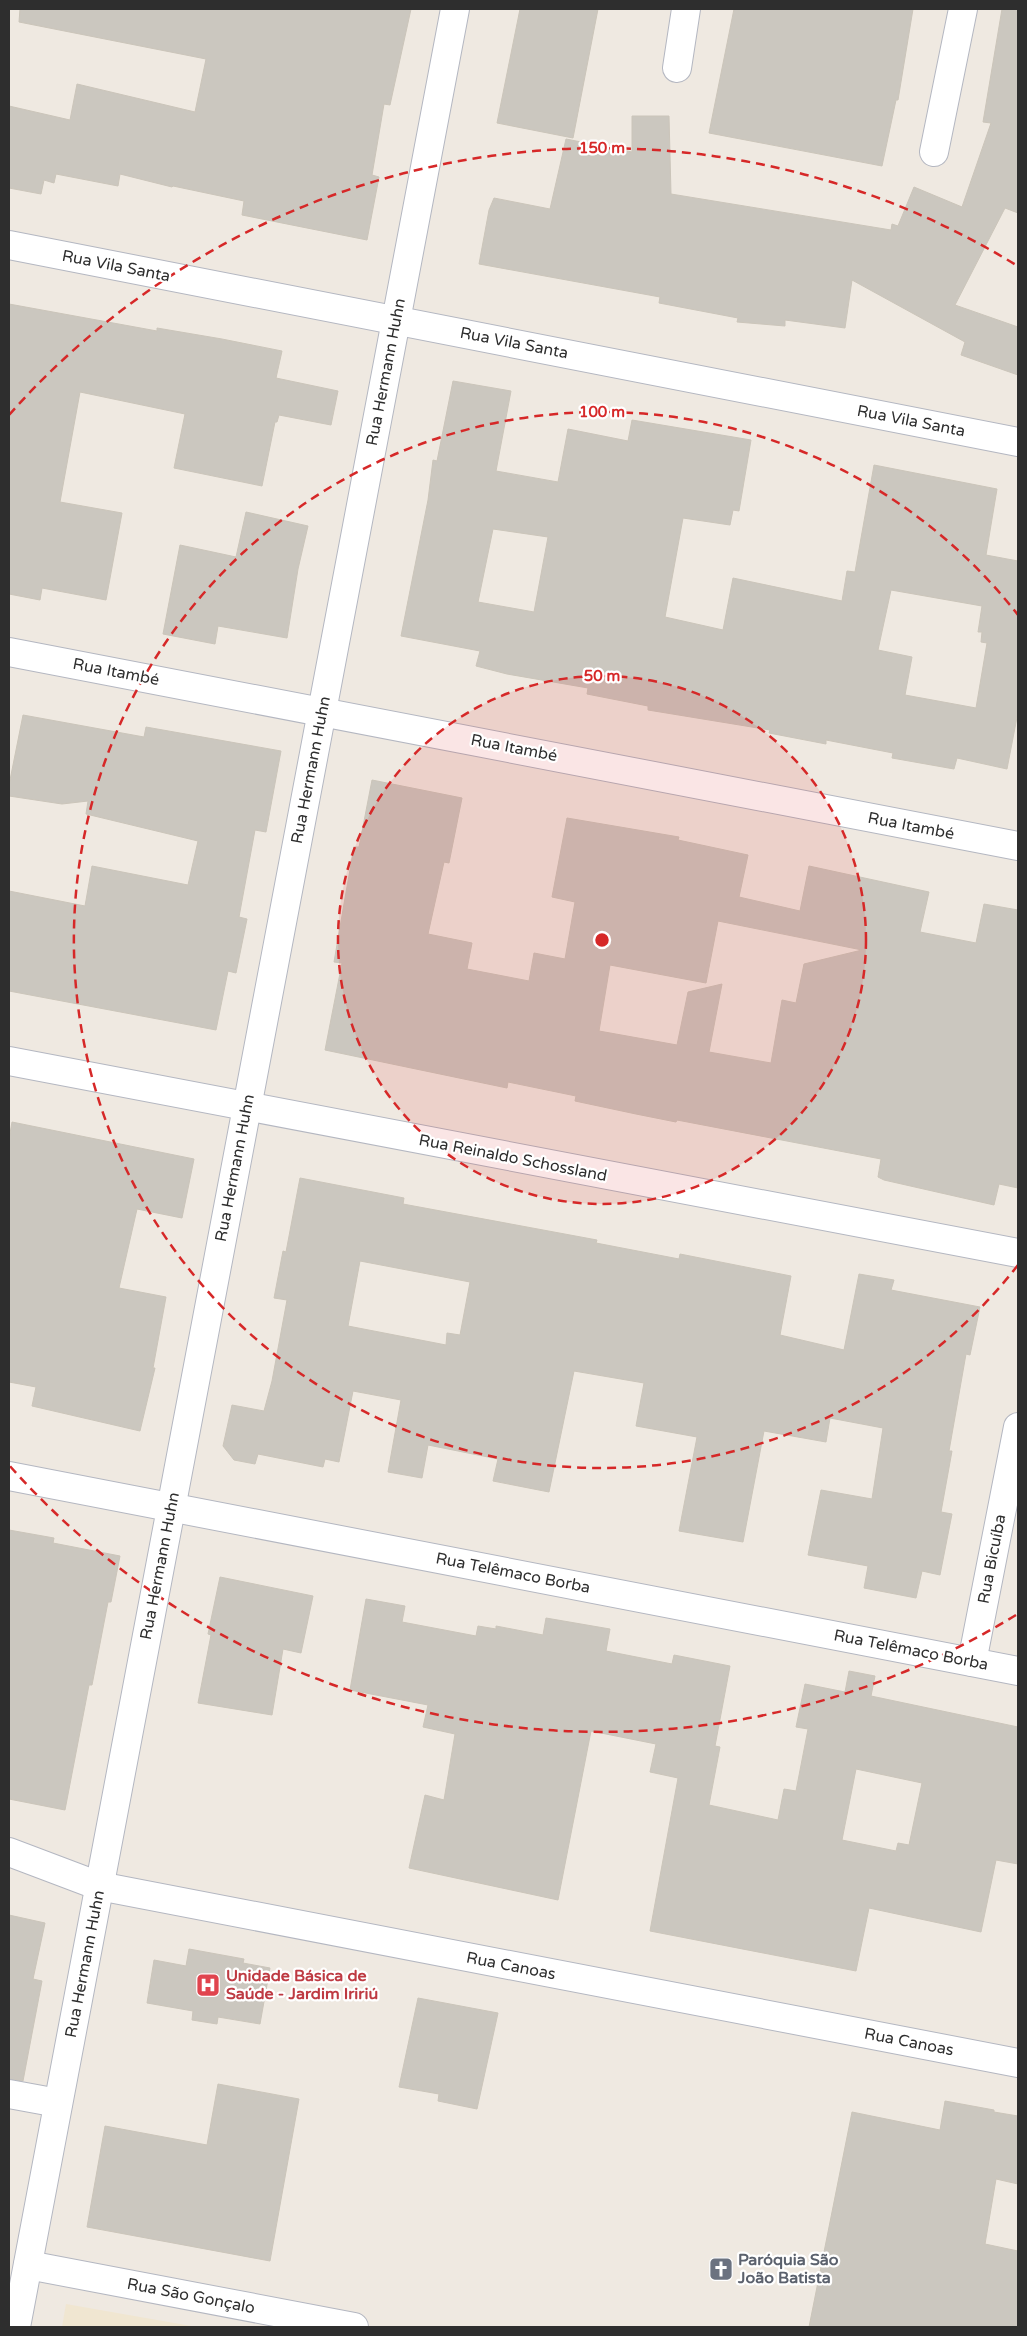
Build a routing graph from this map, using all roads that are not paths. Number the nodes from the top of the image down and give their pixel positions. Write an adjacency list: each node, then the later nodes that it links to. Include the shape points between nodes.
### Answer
1 (455, 9): 7 (street, Rua Hermann Huhn)
2 (686, 9): 4 (street)
3 (963, 9): 5 (street)
4 (677, 68)
5 (934, 152)
6 (9, 245): 7 (street, Rua Vila Santa)
7 (396, 320): 8 (street, Rua Vila Santa); 10 (street, Rua Hermann Huhn)
8 (1018, 442)
9 (9, 652): 10 (street, Rua Itambé)
10 (322, 711): 11 (street, Rua Itambé); 13 (street, Rua Hermann Huhn)
11 (1018, 846)
12 (9, 1061): 13 (street, Rua Reinaldo Schossland)
13 (247, 1107): 14 (street, Rua Reinaldo Schossland); 17 (street, Rua Hermann Huhn)
14 (1018, 1253)
15 (1018, 1427): 18 (street, Rua Bicuíba)
16 (9, 1476): 17 (street, Rua Telêmaco Borba)
17 (171, 1507): 18 (street, Rua Telêmaco Borba); 21 (street, Rua Hermann Huhn)
18 (972, 1662): 19 (street, Rua Telêmaco Borba)
19 (1018, 1671)
20 (9, 1852): 21 (street, Rua Canoas)
21 (99, 1886): 22 (street, Rua Canoas); 24 (street, Rua Hermann Huhn)
22 (1018, 2063)
23 (9, 2094): 24 (street)
24 (58, 2103): 25 (street, Rua Hermann Huhn)
25 (28, 2266): 26 (street, Rua Hermann Huhn); 27 (street, Rua São Gonçalo)
26 (16, 2327)
27 (354, 2327)

